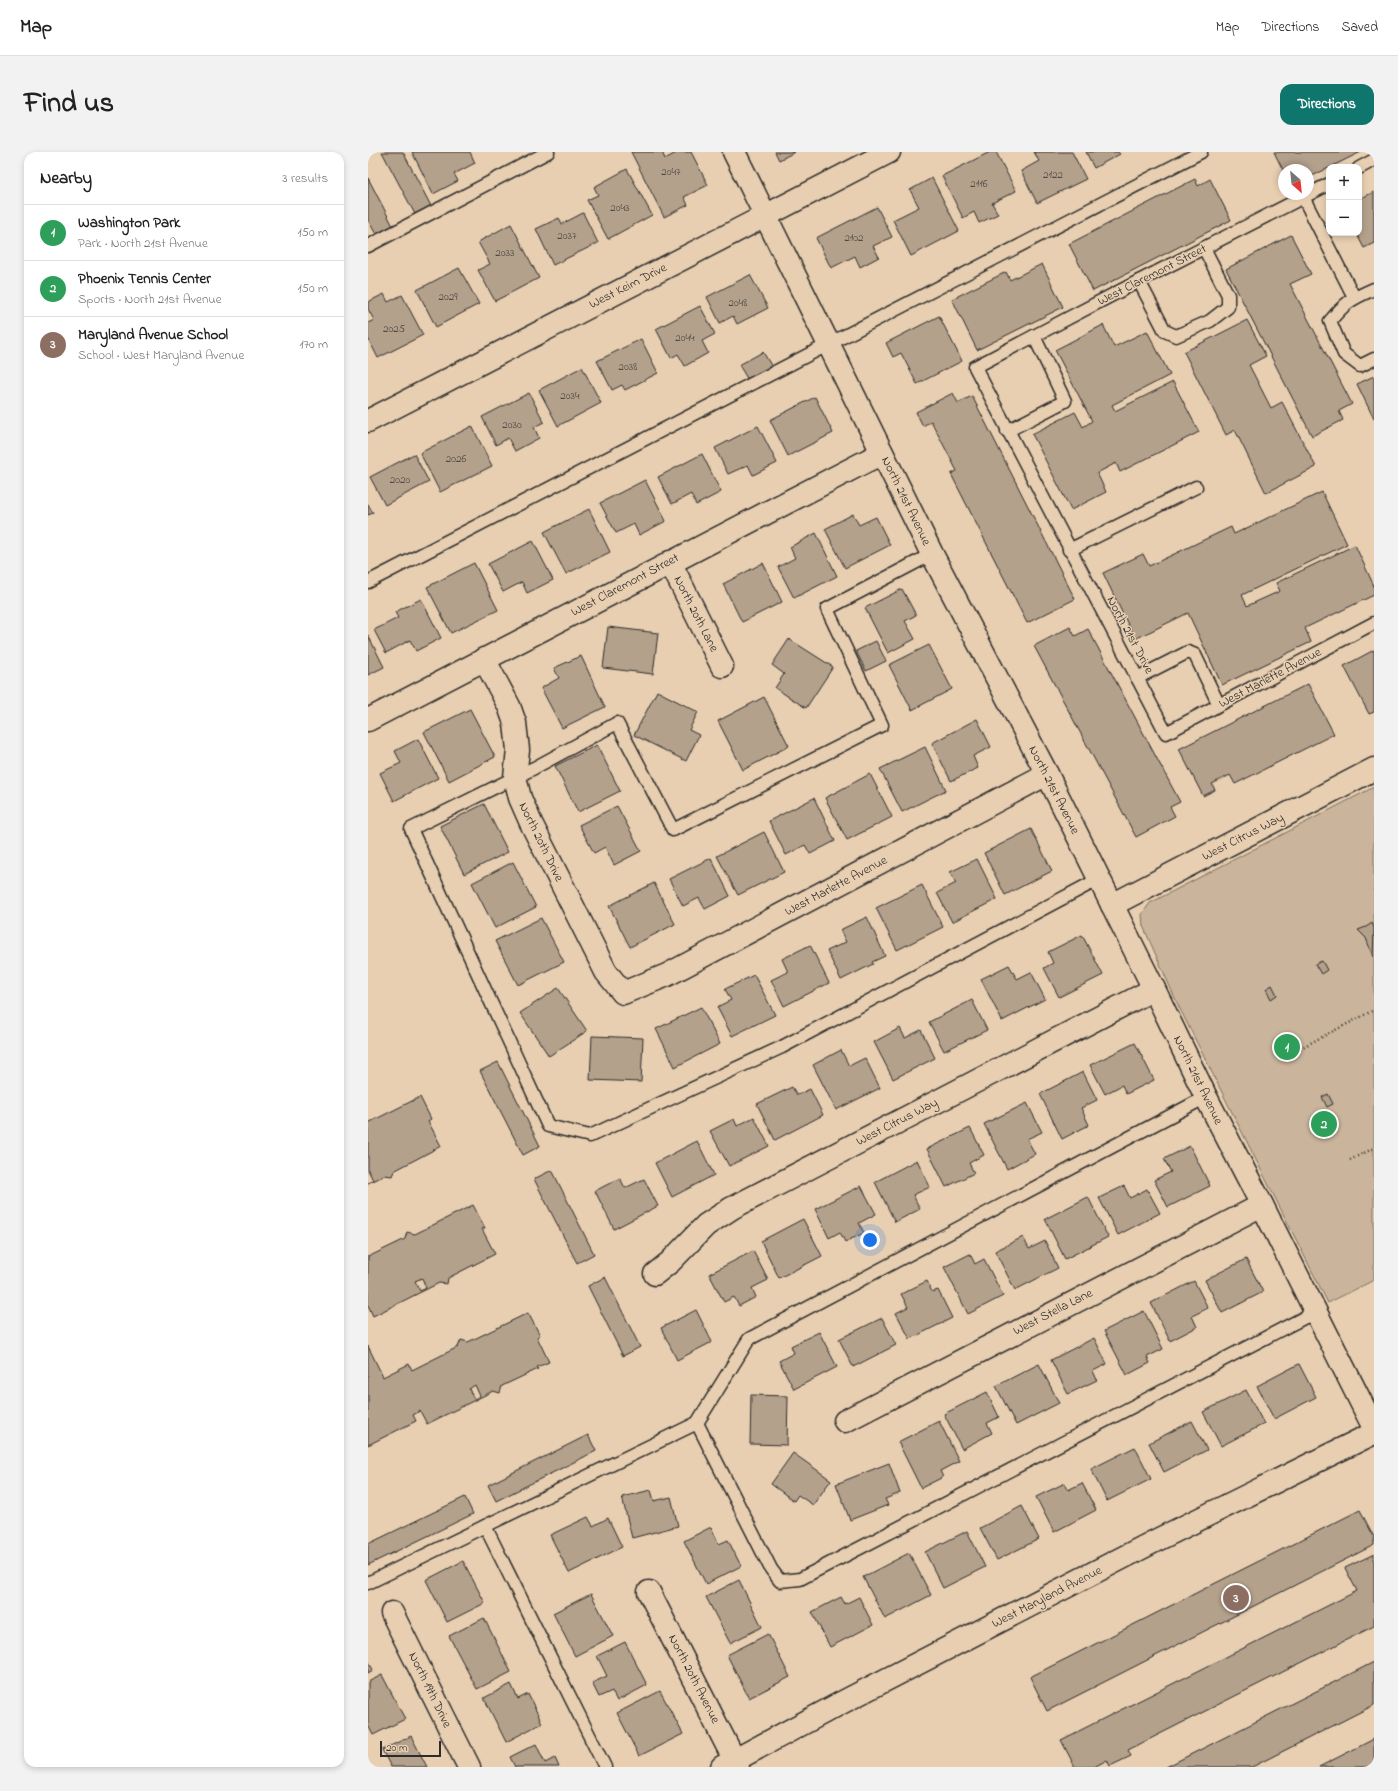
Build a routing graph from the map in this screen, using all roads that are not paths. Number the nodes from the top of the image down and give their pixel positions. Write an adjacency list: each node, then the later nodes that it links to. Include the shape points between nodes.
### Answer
1 (548, 152): 12 (lane)
2 (734, 152): 11 (street, North 21st Avenue)
3 (889, 152): 11 (street, West Keim Drive)
4 (1201, 152): 18 (lane)
5 (1374, 160): 6 (lane)
6 (1362, 166)
7 (1326, 186): 8 (lane, West Claremont Street)
8 (1314, 192)
9 (1297, 200): 13 (lane, West Claremont Street)
10 (1305, 200): 16 (lane)
11 (765, 215): 18 (street, North 21st Avenue); 21 (street, West Keim Drive)
12 (368, 246)
13 (1204, 248): 14 (lane, West Claremont Street); 14 (lane, via 1228,295 1228,307 1210,321 1176,336 1165,331)
14 (1139, 281): 17 (lane, West Claremont Street)
15 (1374, 289): 16 (lane)
16 (1354, 297): 19 (lane, via 1344,304 1330,321 1344,354 1360,366)
17 (1034, 336): 20 (lane, West Claremont Street); 22 (lane, via 1065,401)
18 (829, 343): 23 (street, North 21st Avenue); 28 (lane)
19 (1374, 360)
20 (975, 367): 22 (lane, North 21st Drive)
21 (368, 421)
22 (1008, 430): 25 (lane, North 21st Drive)
23 (882, 453): 26 (street, North 21st Avenue); 27 (street, West Claremont Street)
24 (1196, 487): 25 (lane)
25 (1069, 550): 32 (lane, North 21st Drive)
26 (932, 554): 37 (street, North 21st Avenue); 38 (lane, via 827,609 882,725 673,830 618,724)
27 (670, 562): 30 (street, West Claremont Street); 31 (street, North 20th Lane)
28 (368, 582)
29 (1374, 623): 33 (lane, West Marlette Avenue)
30 (484, 659): 34 (street, West Claremont Street); 38 (street, North 20th Drive, via 509,706 515,723 518,750)
31 (722, 666)
32 (1137, 678): 33 (lane, via 1188,652 1195,655); 35 (lane, North 21st Drive)
33 (1220, 705): 35 (lane, West Marlette Avenue)
34 (368, 720)
35 (1166, 733)
36 (1374, 769): 40 (street, West Citrus Way)
37 (1047, 774): 39 (street, North 21st Avenue); 42 (street, West Marlette Avenue, via 666,975)
38 (515, 777): 39 (lane, via 411,829 548,1126 590,1136 782,1047); 42 (street, North 20th Drive, via 520,798 531,823 606,972)
39 (1099, 879): 40 (street, North 21st Avenue)
40 (1112, 905): 41 (street, North 21st Avenue)
41 (1154, 989): 43 (street, North 21st Avenue); 45 (street, West Citrus Way, via 732,1208 706,1225)
42 (623, 993)
43 (1206, 1098): 44 (street, North 21st Avenue); 48 (lane, via 748,1339)
44 (1262, 1205): 46 (street, North 21st Avenue); 47 (street, West Stella Lane)
45 (656, 1274)
46 (1315, 1312): 48 (lane, via 800,1579 780,1581 771,1569); 49 (street, North 21st Avenue)
47 (845, 1421)
48 (696, 1423): 51 (lane)
49 (1374, 1428)
50 (1374, 1433): 55 (street, West Maryland Avenue, via 1143,1547 841,1702)
51 (486, 1526): 52 (lane); 57 (lane)
52 (368, 1583)
53 (649, 1592): 55 (street, North 20th Avenue)
54 (392, 1613): 56 (street, North 19th Drive)
55 (731, 1765)
56 (469, 1767)
57 (605, 1767)

